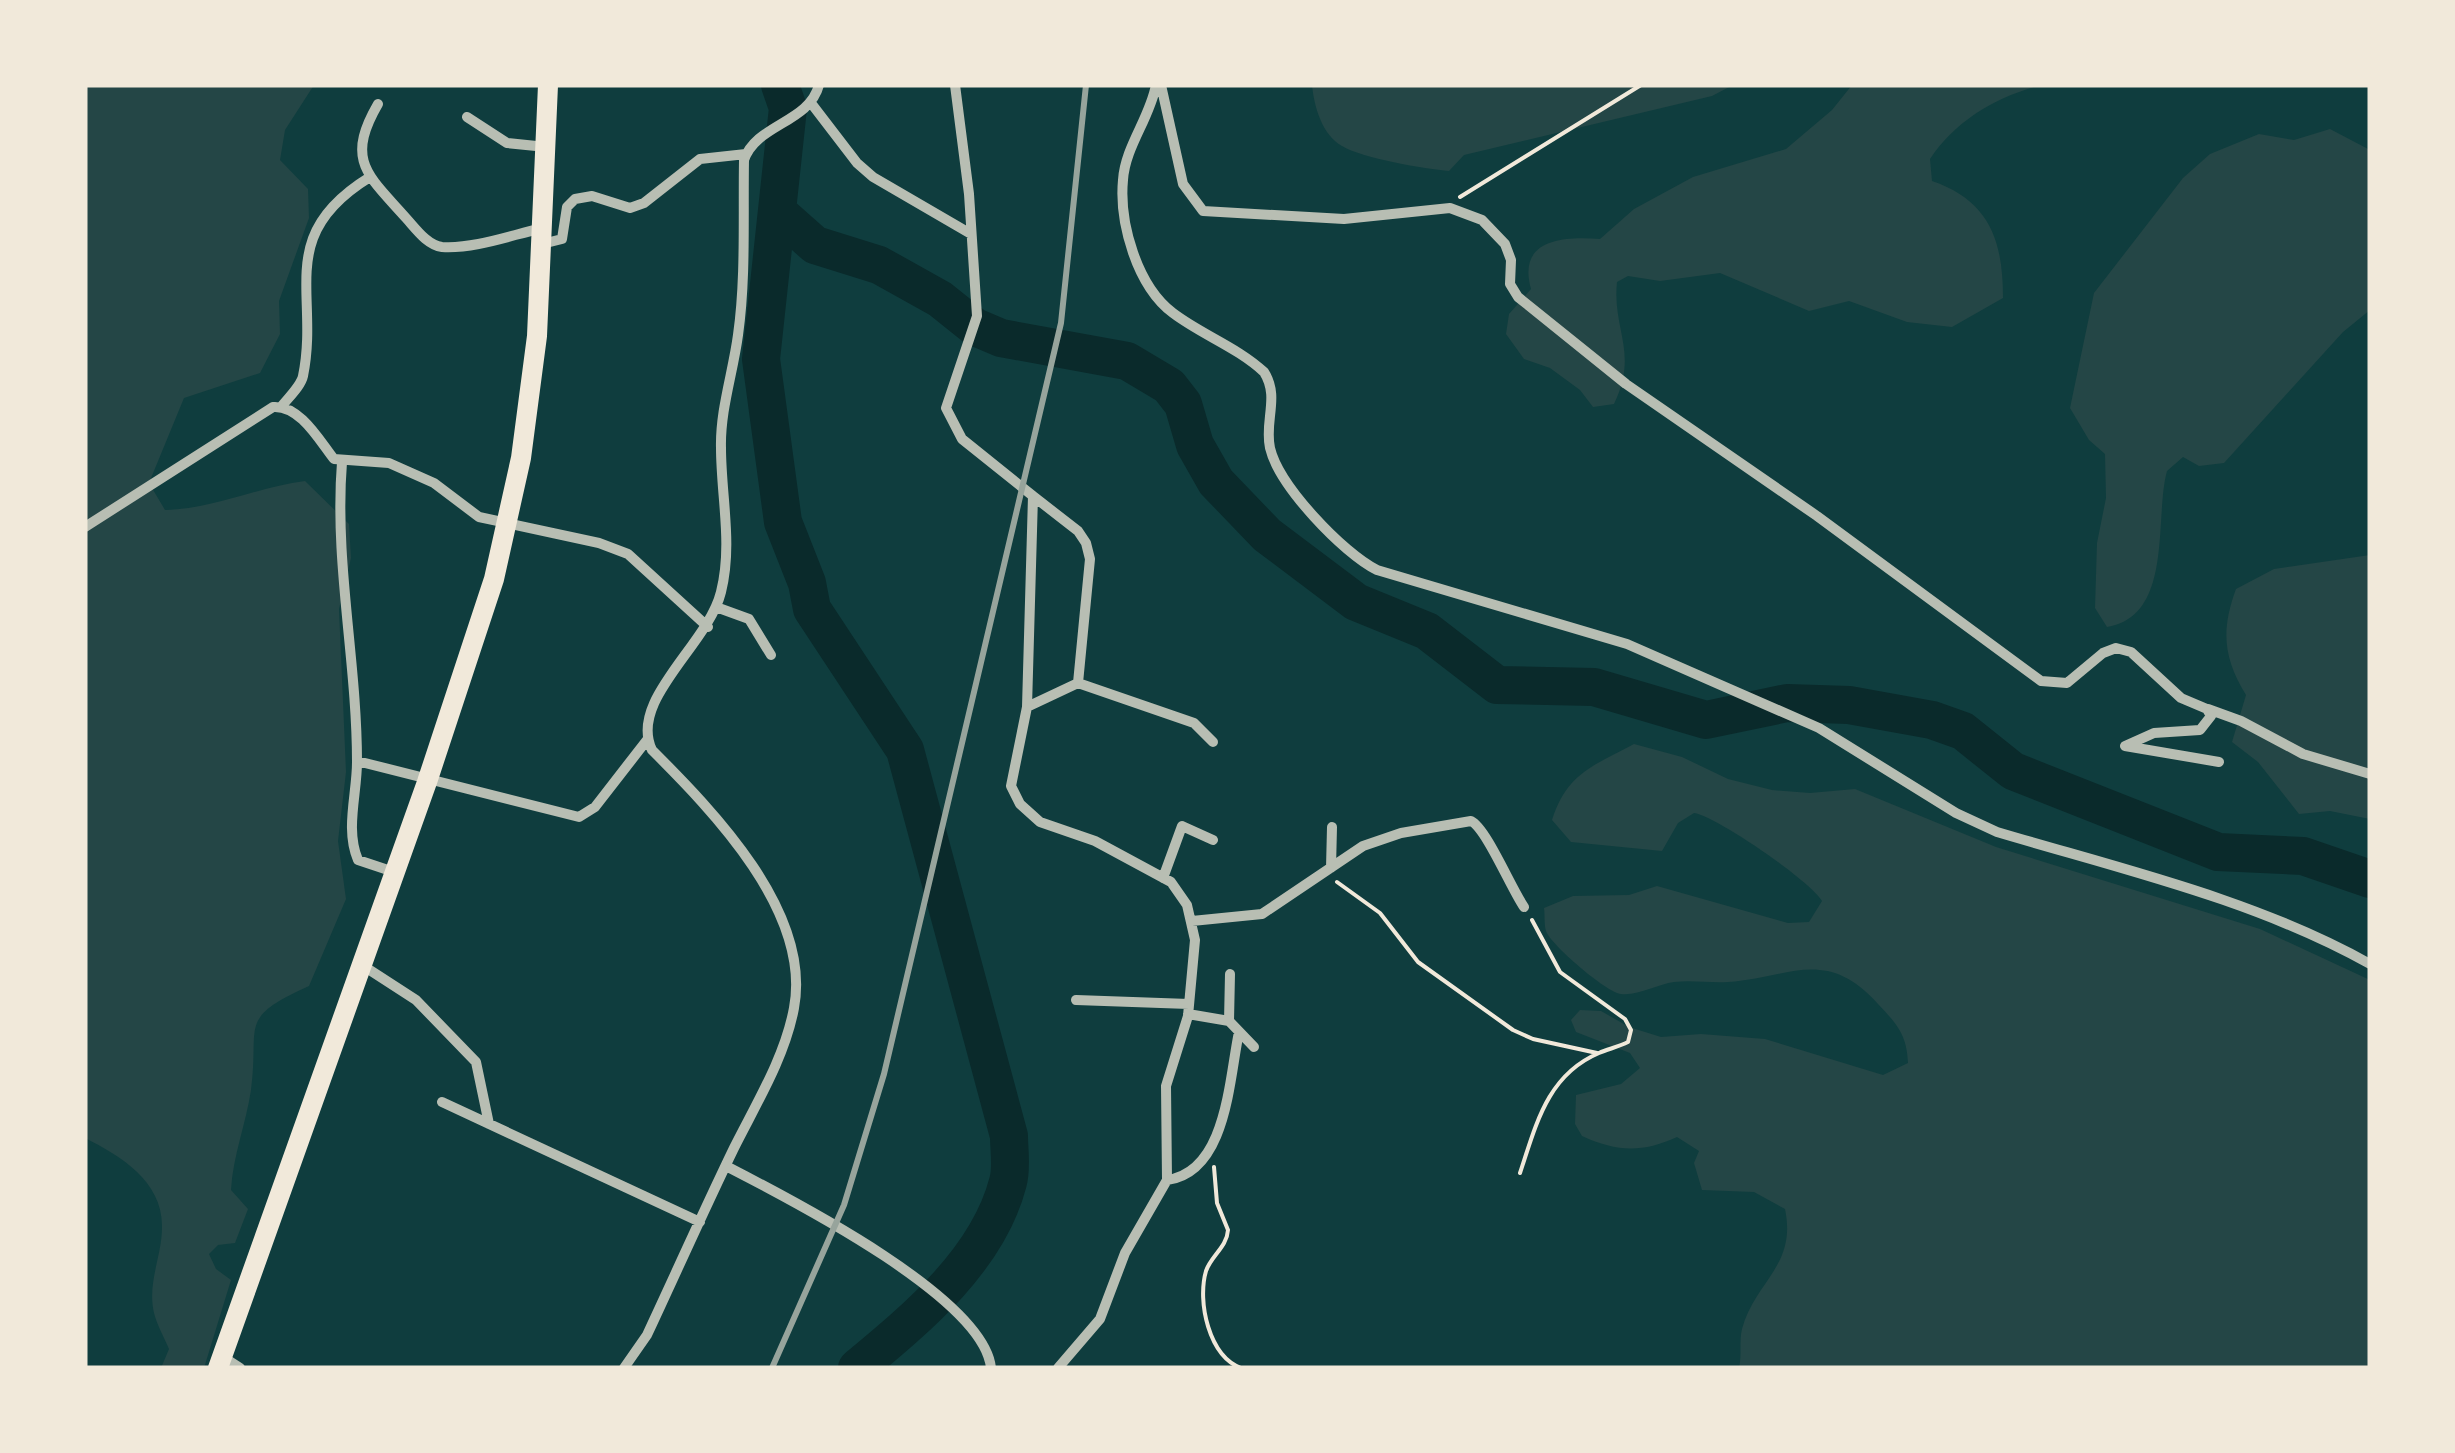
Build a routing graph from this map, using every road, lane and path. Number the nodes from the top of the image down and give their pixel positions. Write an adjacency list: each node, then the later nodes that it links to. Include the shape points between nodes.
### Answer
1 (548, 85): 9 (highway)
2 (819, 85): 6 (street)
3 (954, 85): 13 (street)
4 (1158, 85): 12 (street, via 1182,184 1203,211 1344,219); 40 (street, via 1122,180 1136,259 1170,312 1264,372 1272,384 1270,448 1279,467 1356,560 1627,644 1819,728 1996,832 2270,919)
5 (1641, 85): 12 (path, via 1466,191)
6 (811, 103): 10 (street); 13 (street, via 865,170)
7 (378, 104): 11 (street, via 362,133)
8 (466, 117): 9 (street, via 508,142)
9 (546, 147): 14 (highway)
10 (746, 154): 14 (street, via 700,159 630,208 601,198 575,199 567,207 562,240); 20 (street, via 740,316 721,449 725,570)
11 (370, 177): 14 (street, via 436,246); 15 (street, via 340,195 304,264 303,379)
12 (1450, 208): 25 (street, via 1494,232 1512,260 1510,284 1549,322 2016,666 2041,681 2067,683 2116,648 2130,652 2181,698)
13 (970, 234): 17 (street, via 977,316 946,408 962,440)
14 (542, 236): 18 (highway, via 528,413)
15 (281, 406): 16 (street); 19 (street)
16 (342, 462): 18 (street, via 390,463 434,483 480,517); 28 (street, via 338,506)
17 (1032, 496): 23 (street, via 1078,531 1090,558); 24 (street)
18 (507, 524): 21 (street, via 628,554); 31 (highway)
19 (85, 527)
20 (716, 607): 21 (street); 22 (street, via 749,619)
21 (708, 627): 26 (street, via 647,711)
22 (771, 655)
23 (1078, 682): 24 (street); 27 (street, via 1194,723)
24 (1027, 706): 36 (street, via 1011,786 1020,804 1040,822 1094,841)
25 (2207, 709): 29 (street, via 2211,716 2200,730 2154,732 2124,746); 30 (street, via 2303,754)
26 (647, 740): 31 (street, via 595,807 579,816); 51 (street, via 744,850 789,948 794,1008)
27 (1213, 742)
28 (357, 760): 31 (street); 35 (street, via 352,846 358,860)
29 (2219, 762)
30 (2370, 774)
31 (428, 778): 35 (highway)
32 (1332, 826): 34 (street)
33 (1213, 840): 36 (street, via 1182,826)
34 (1331, 868): 37 (street, via 1382,838 1471,821 1486,833); 38 (street, via 1262,914); 47 (path, via 1343,890 1380,913 1418,962 1513,1030)
35 (395, 872): 39 (highway)
36 (1163, 878): 38 (street, via 1179,891)
37 (1524, 907): 47 (path, via 1560,972 1625,1018 1628,1042)
38 (1192, 921): 43 (street)
39 (362, 964): 49 (street, via 416,1000 476,1062); 55 (highway)
40 (2370, 964)
41 (1230, 974): 44 (street)
42 (1076, 1000): 43 (street)
43 (1189, 1009): 44 (street); 53 (street, via 1166,1086)
44 (1229, 1021): 45 (street)
45 (1239, 1032): 46 (street); 50 (street)
46 (1254, 1047)
47 (1598, 1053): 52 (path, via 1556,1085 1543,1104)
48 (442, 1102): 49 (street)
49 (489, 1124): 54 (street)
50 (1209, 1153): 53 (street, via 1180,1178); 59 (path, via 1216,1203 1228,1230 1205,1276 1210,1334 1221,1354)
51 (726, 1166): 54 (street); 57 (street, via 892,1258 960,1320)
52 (1520, 1173)
53 (1167, 1180): 58 (street, via 1125,1254 1100,1319)
54 (700, 1222): 56 (street, via 647,1335)
55 (227, 1364)
56 (624, 1368)
57 (991, 1368)
58 (1058, 1368)
59 (1241, 1368)

